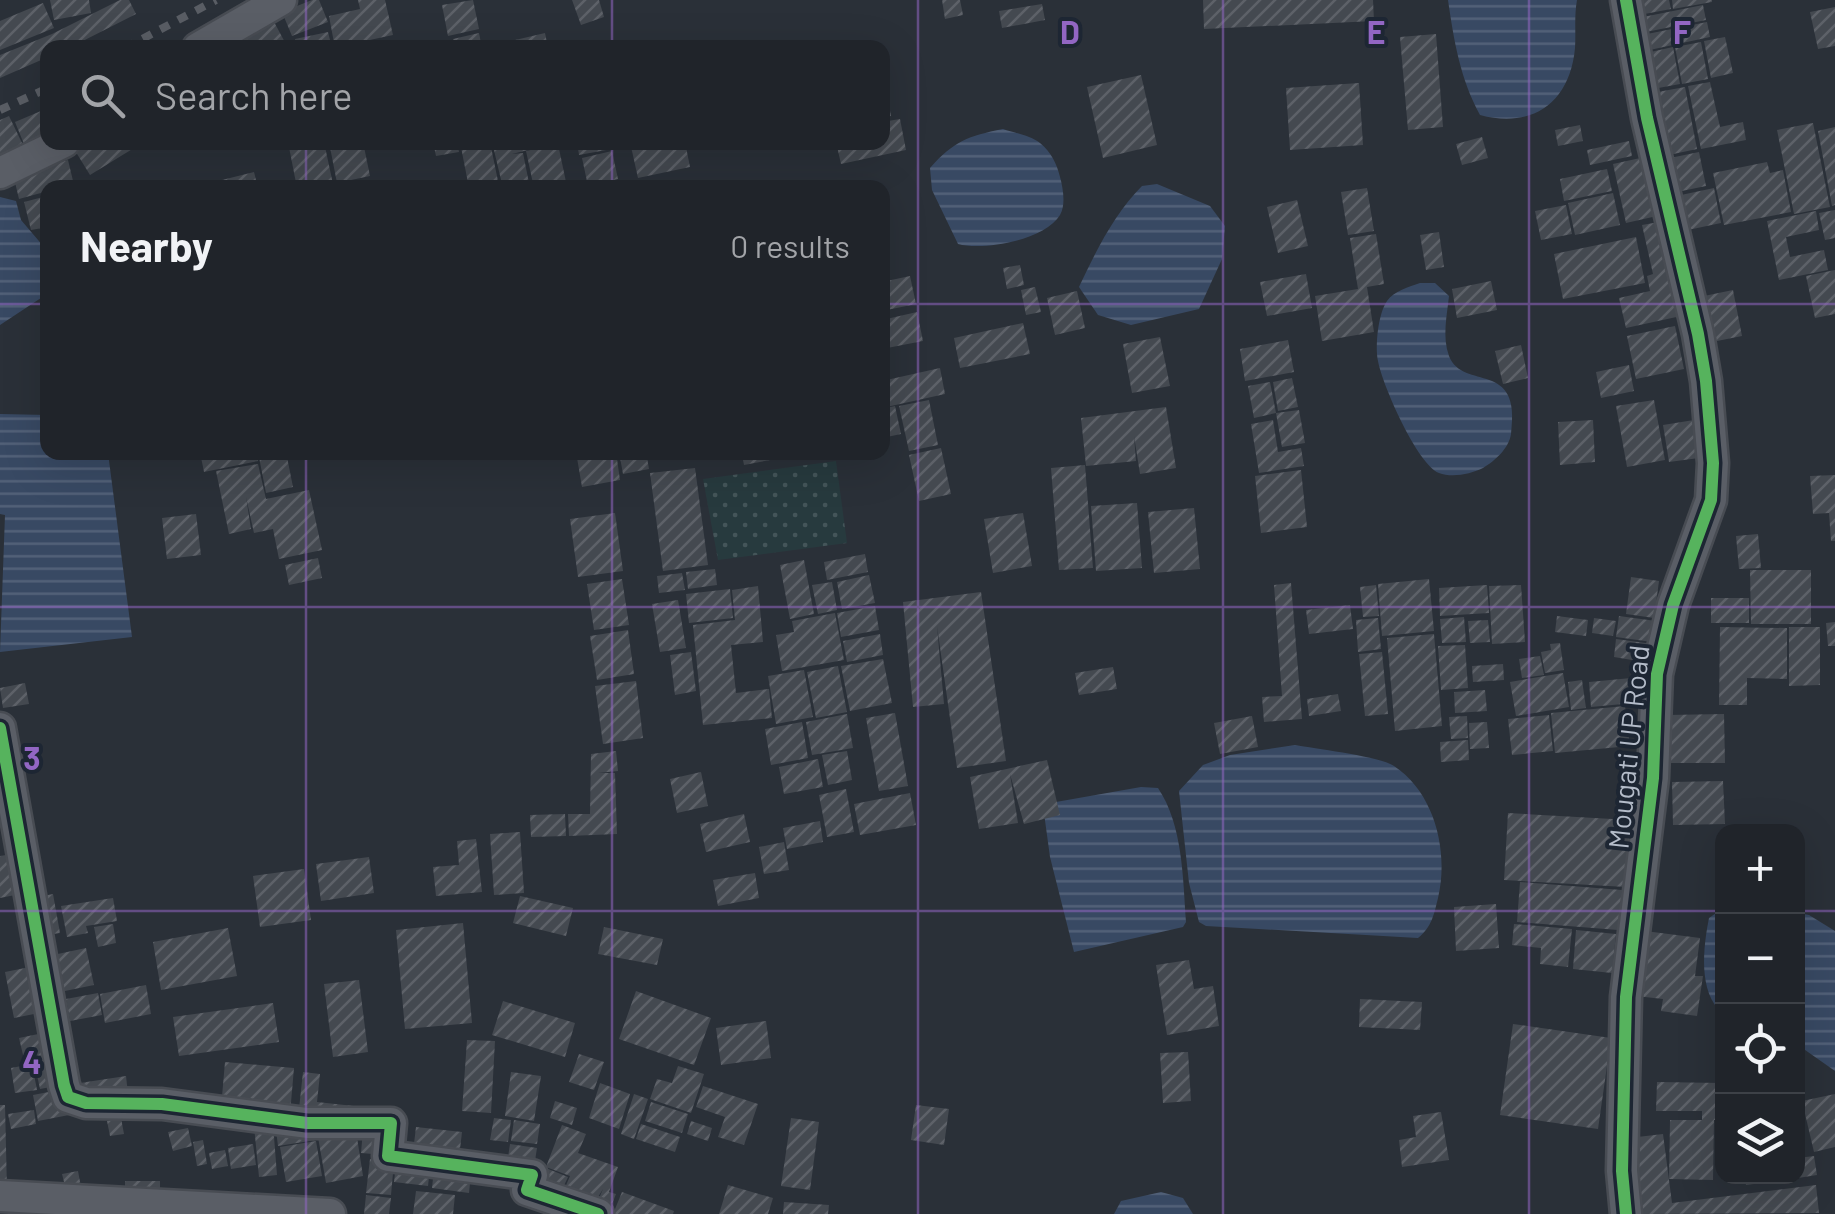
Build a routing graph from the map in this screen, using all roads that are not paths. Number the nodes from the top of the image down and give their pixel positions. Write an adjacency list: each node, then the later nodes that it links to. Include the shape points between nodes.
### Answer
1 (280, 0): 3 (street)
2 (1626, 0): 10 (street, Mougati UP Road, via 1698,334 1713,462 1711,500 1657,674 1626,997)
3 (212, 40)
4 (47, 150): 5 (street)
5 (0, 173)
6 (0, 728): 9 (street, via 68,1097 307,1122 391,1123 388,1156 532,1175 528,1190)
7 (0, 1196): 8 (street)
8 (330, 1214)
9 (598, 1214)
10 (1626, 1214)

